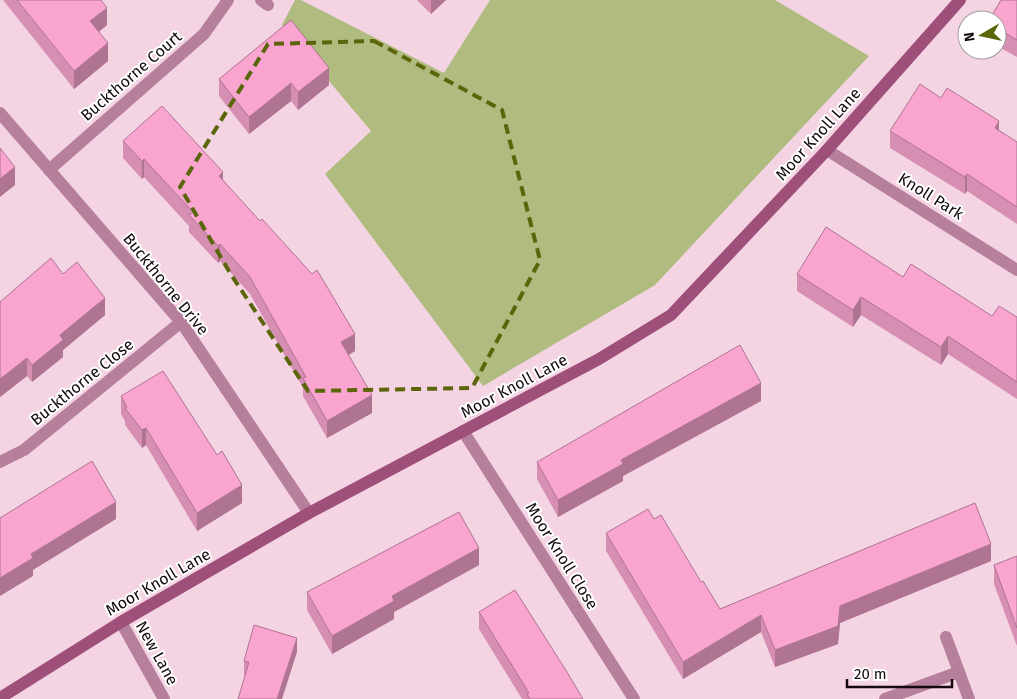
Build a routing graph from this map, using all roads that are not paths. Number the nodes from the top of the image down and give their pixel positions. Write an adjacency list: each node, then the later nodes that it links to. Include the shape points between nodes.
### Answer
1 (228, 0): 5 (street, Buckthorne Court, via 204,34)
2 (960, 0): 4 (street, Moor Knoll Lane)
3 (0, 112): 5 (street, Buckthorne Drive)
4 (827, 150): 6 (street, Knoll Park); 8 (street, Moor Knoll Lane, via 671,315 599,359)
5 (49, 170): 7 (street, Buckthorne Drive)
6 (1017, 270)
7 (181, 322): 9 (street, Buckthorne Close, via 24,450); 10 (street, Buckthorne Drive)
8 (463, 431): 10 (street, Moor Knoll Lane); 16 (street, Moor Knoll Close)
9 (0, 462)
10 (309, 513): 11 (street, Moor Knoll Lane)
11 (122, 622): 14 (street, Moor Knoll Lane); 15 (street, New Lane)
12 (946, 636): 13 (street)
13 (958, 672): 17 (street); 18 (street)
14 (0, 698)
15 (164, 699)
16 (634, 699)
17 (885, 699)
18 (969, 699)

